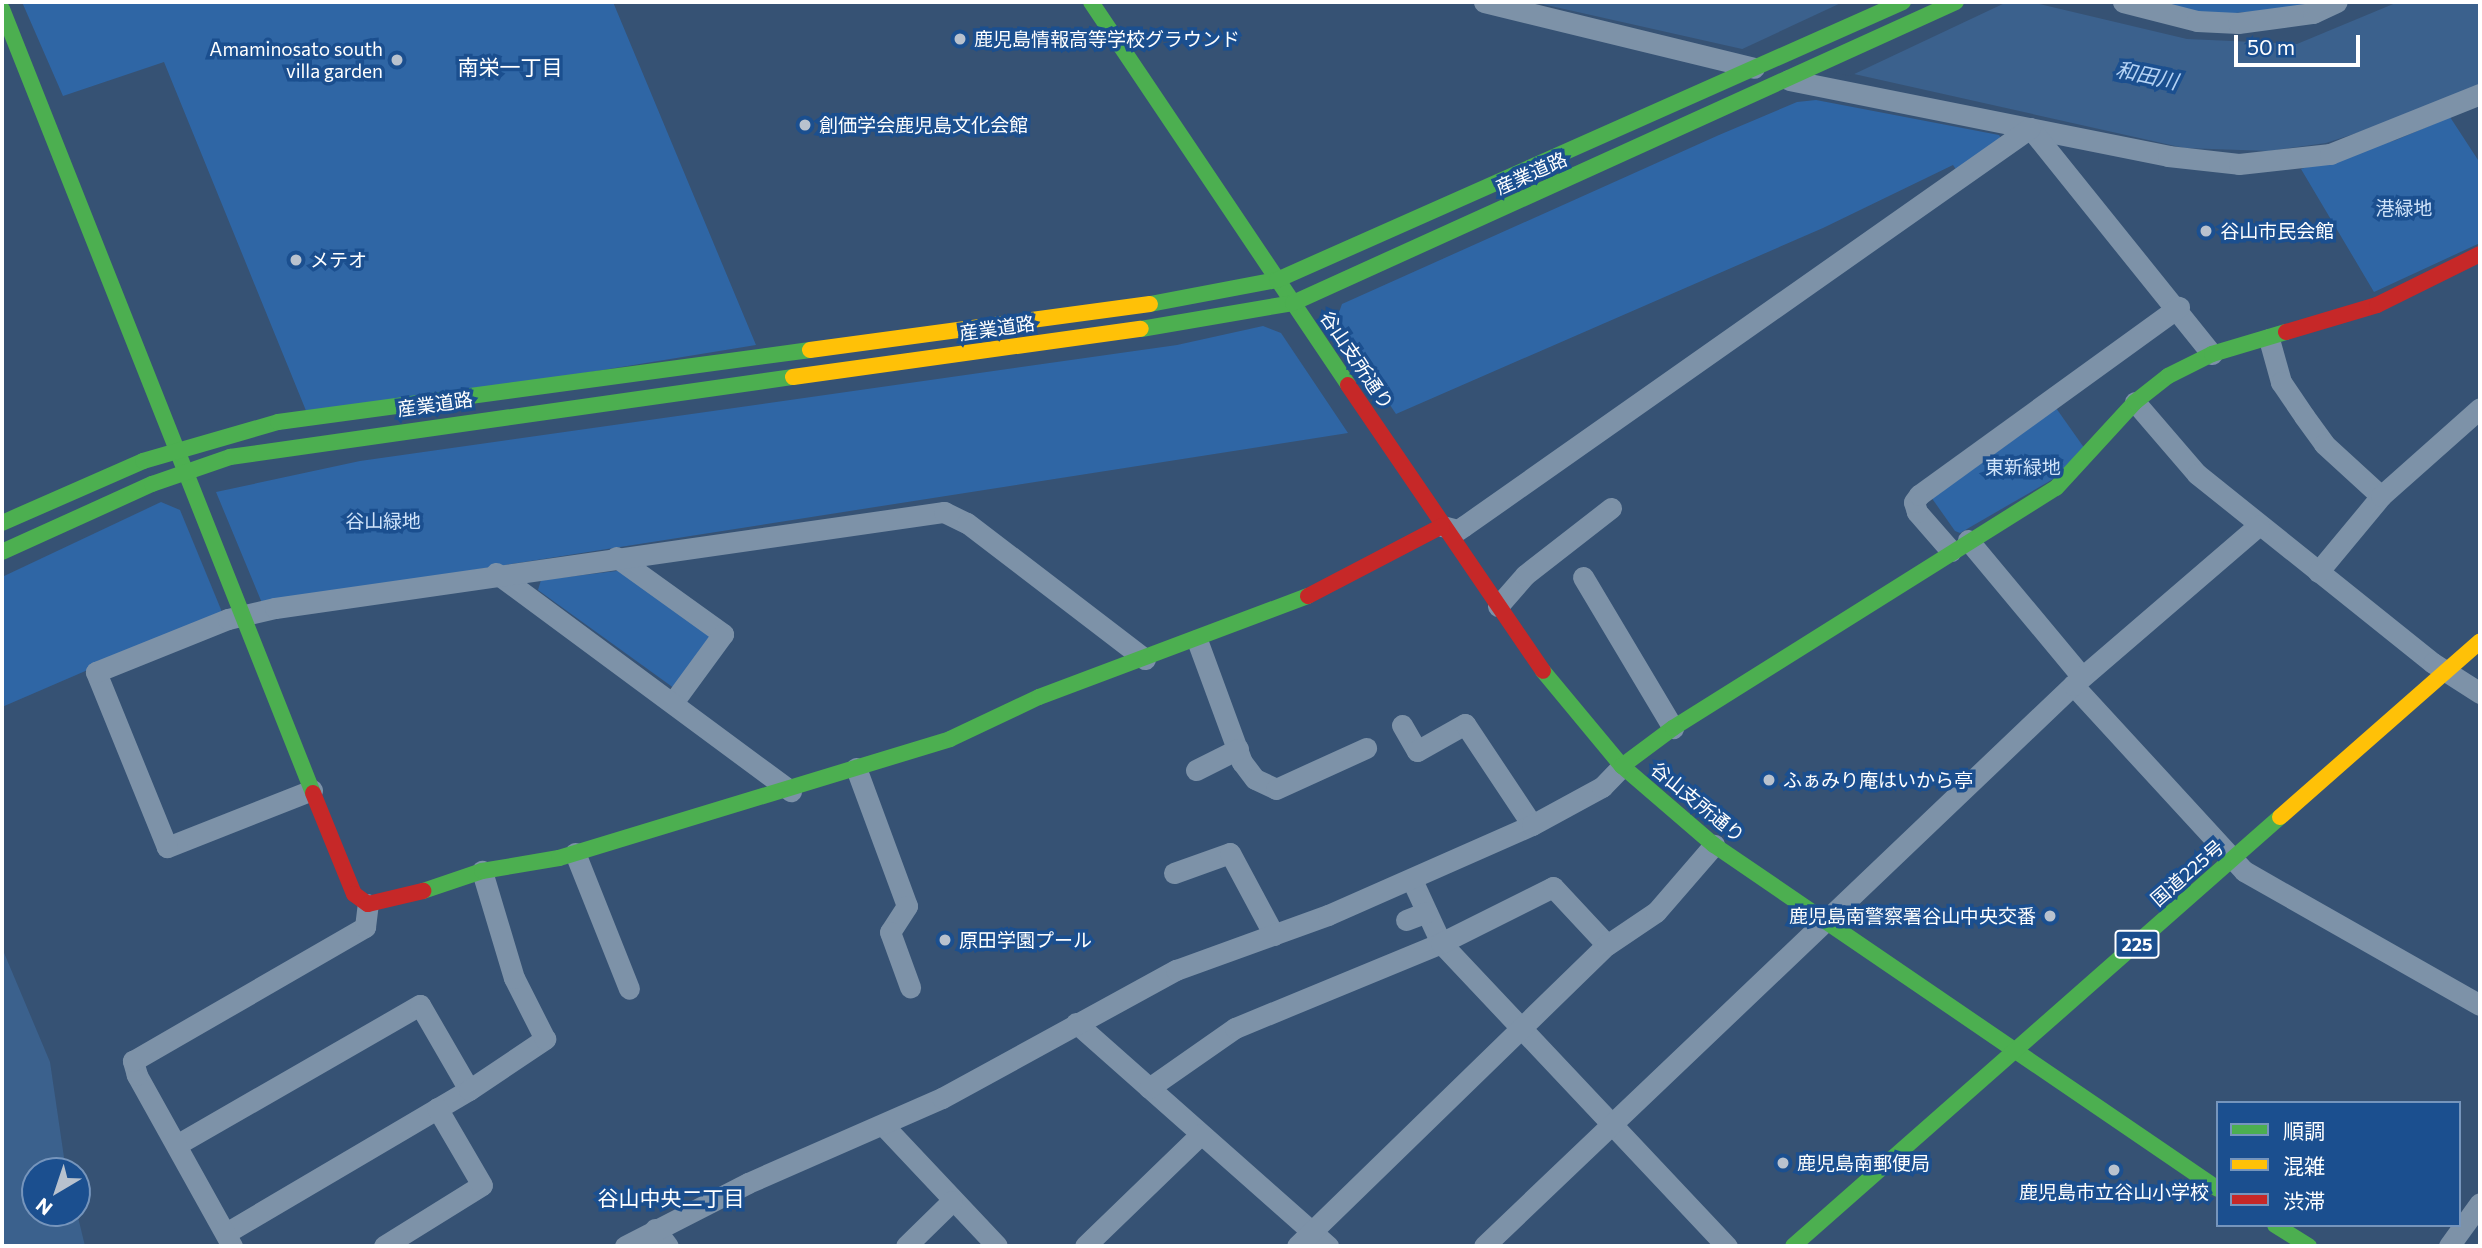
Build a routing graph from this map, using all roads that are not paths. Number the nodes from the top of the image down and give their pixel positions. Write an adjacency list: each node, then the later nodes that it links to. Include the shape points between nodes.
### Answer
1 (1091, 2): 13 (main road, 谷山支所通り)
2 (1484, 2): 8 (street)
3 (1903, 2): 8 (main road, 産業道路)
4 (1956, 2): 9 (main road, 産業道路)
5 (2123, 2): 6 (street, via 2197,21 2238,23 2312,13)
6 (2337, 2)
7 (2, 9): 20 (main road)
8 (1760, 65): 13 (main road, 産業道路)
9 (1797, 76): 11 (street); 14 (main road, 産業道路)
10 (2480, 94): 11 (street, via 2364,144 2330,154 2263,163 2204,162)
11 (2030, 128): 15 (street); 26 (street, via 1464,526 1458,530)
12 (2480, 254): 16 (main road, via 2377,305)
13 (1278, 280): 14 (main road, 谷山支所通り); 20 (main road, 産業道路, via 1178,301 278,422)
14 (1293, 303): 21 (main road, 産業道路, via 1223,318 305,443); 26 (main road, 谷山支所通り)
15 (2179, 307): 17 (street); 27 (street, via 1919,495 1914,502 1917,512)
16 (2269, 339): 17 (main road); 22 (street, via 2281,382 2317,435)
17 (2213, 354): 18 (main road, via 2160,381)
18 (2135, 402): 25 (street, via 2197,474); 27 (main road, via 2056,488)
19 (2480, 408): 22 (street)
20 (177, 449): 21 (main road); 24 (main road, 産業道路)
21 (186, 470): 28 (main road, 産業道路); 34 (main road)
22 (2381, 496): 30 (street)
23 (1611, 508): 33 (street, via 1525,575)
24 (2, 523)
25 (2259, 525): 30 (street); 39 (street)
26 (1442, 526): 33 (main road, 谷山支所通り); 35 (main road, via 1324,592)
27 (1959, 546): 39 (street); 43 (main road)
28 (2, 552)
29 (616, 557): 31 (street); 37 (street, via 950,512); 41 (street, via 723,634)
30 (2318, 572): 38 (street, via 2433,663)
31 (496, 573): 34 (street); 41 (street)
32 (1583, 577): 43 (street)
33 (1498, 606): 46 (main road, 谷山支所通り, via 1565,702)
34 (245, 616): 49 (main road); 49 (street, via 96,672 167,847)
35 (1197, 640): 37 (main road); 45 (street)
36 (2480, 641): 38 (main road, 国道225号 / 225)
37 (1145, 659): 47 (main road, via 1040,697 950,739)
38 (2448, 668): 40 (street); 54 (main road, 国道225号 / 225)
39 (2078, 681): 54 (street); 61 (street)
40 (2480, 692)
41 (674, 701): 50 (street)
42 (1402, 724): 51 (street, via 1417,751 1465,724)
43 (1673, 728): 46 (main road)
44 (1366, 748): 45 (street, via 1276,789 1250,774)
45 (1238, 749): 48 (street)
46 (1622, 766): 51 (street, via 1602,787); 52 (main road, 谷山支所通り)
47 (856, 768): 50 (main road); 65 (street, via 907,906 890,932)
48 (1196, 769)
49 (312, 790): 58 (main road, via 354,894)
50 (791, 790): 53 (main road)
51 (1532, 825): 57 (street)
52 (1714, 845): 61 (main road, 谷山支所通り); 64 (street, via 1656,912)
53 (575, 853): 55 (main road); 66 (street)
54 (2233, 860): 67 (street); 70 (main road, 国道225号 / 225)
55 (482, 871): 58 (main road, via 386,903); 72 (street, via 514,978 545,1039)
56 (1174, 873): 62 (street, via 1230,853)
57 (1412, 880): 59 (street); 62 (street)
58 (368, 904): 77 (street, via 365,927 133,1061 136,1075)
59 (1427, 912): 60 (street); 63 (street)
60 (1406, 920)
61 (1825, 922): 70 (main road, 谷山支所通り); 74 (street)
62 (1274, 935): 68 (street, via 1176,970)
63 (1441, 943): 64 (street, via 1553,887); 69 (street); 71 (street, via 1236,1028)
64 (1607, 945): 69 (street)
65 (910, 986)
66 (629, 989)
67 (2480, 1005)
68 (1076, 1023): 71 (street); 75 (street, via 942,1098)
69 (1521, 1027): 74 (street); 83 (street)
70 (2013, 1051): 78 (main road, 谷山支所通り); 94 (main road, 国道225号 / 225)
71 (1149, 1088): 76 (street)
72 (469, 1090): 73 (street); 77 (street, via 420,1005)
73 (438, 1108): 84 (street); 85 (street, via 482,1185)
74 (1613, 1124): 92 (street); 93 (street)
75 (883, 1125): 79 (street); 82 (street)
76 (1201, 1134): 83 (street); 90 (street)
77 (178, 1143): 84 (street)
78 (2216, 1188)
79 (953, 1202): 88 (street); 89 (street)
80 (2480, 1203): 96 (street)
81 (2278, 1227): 95 (main road)
82 (655, 1228): 86 (street); 87 (street)
83 (1304, 1239): 91 (street)
84 (229, 1240)
85 (384, 1246)
86 (625, 1246)
87 (668, 1246)
88 (906, 1246)
89 (997, 1246)
90 (1084, 1246)
91 (1328, 1246)
92 (1485, 1246)
93 (1727, 1246)
94 (1793, 1246)
95 (2309, 1246)
96 (2449, 1246)

